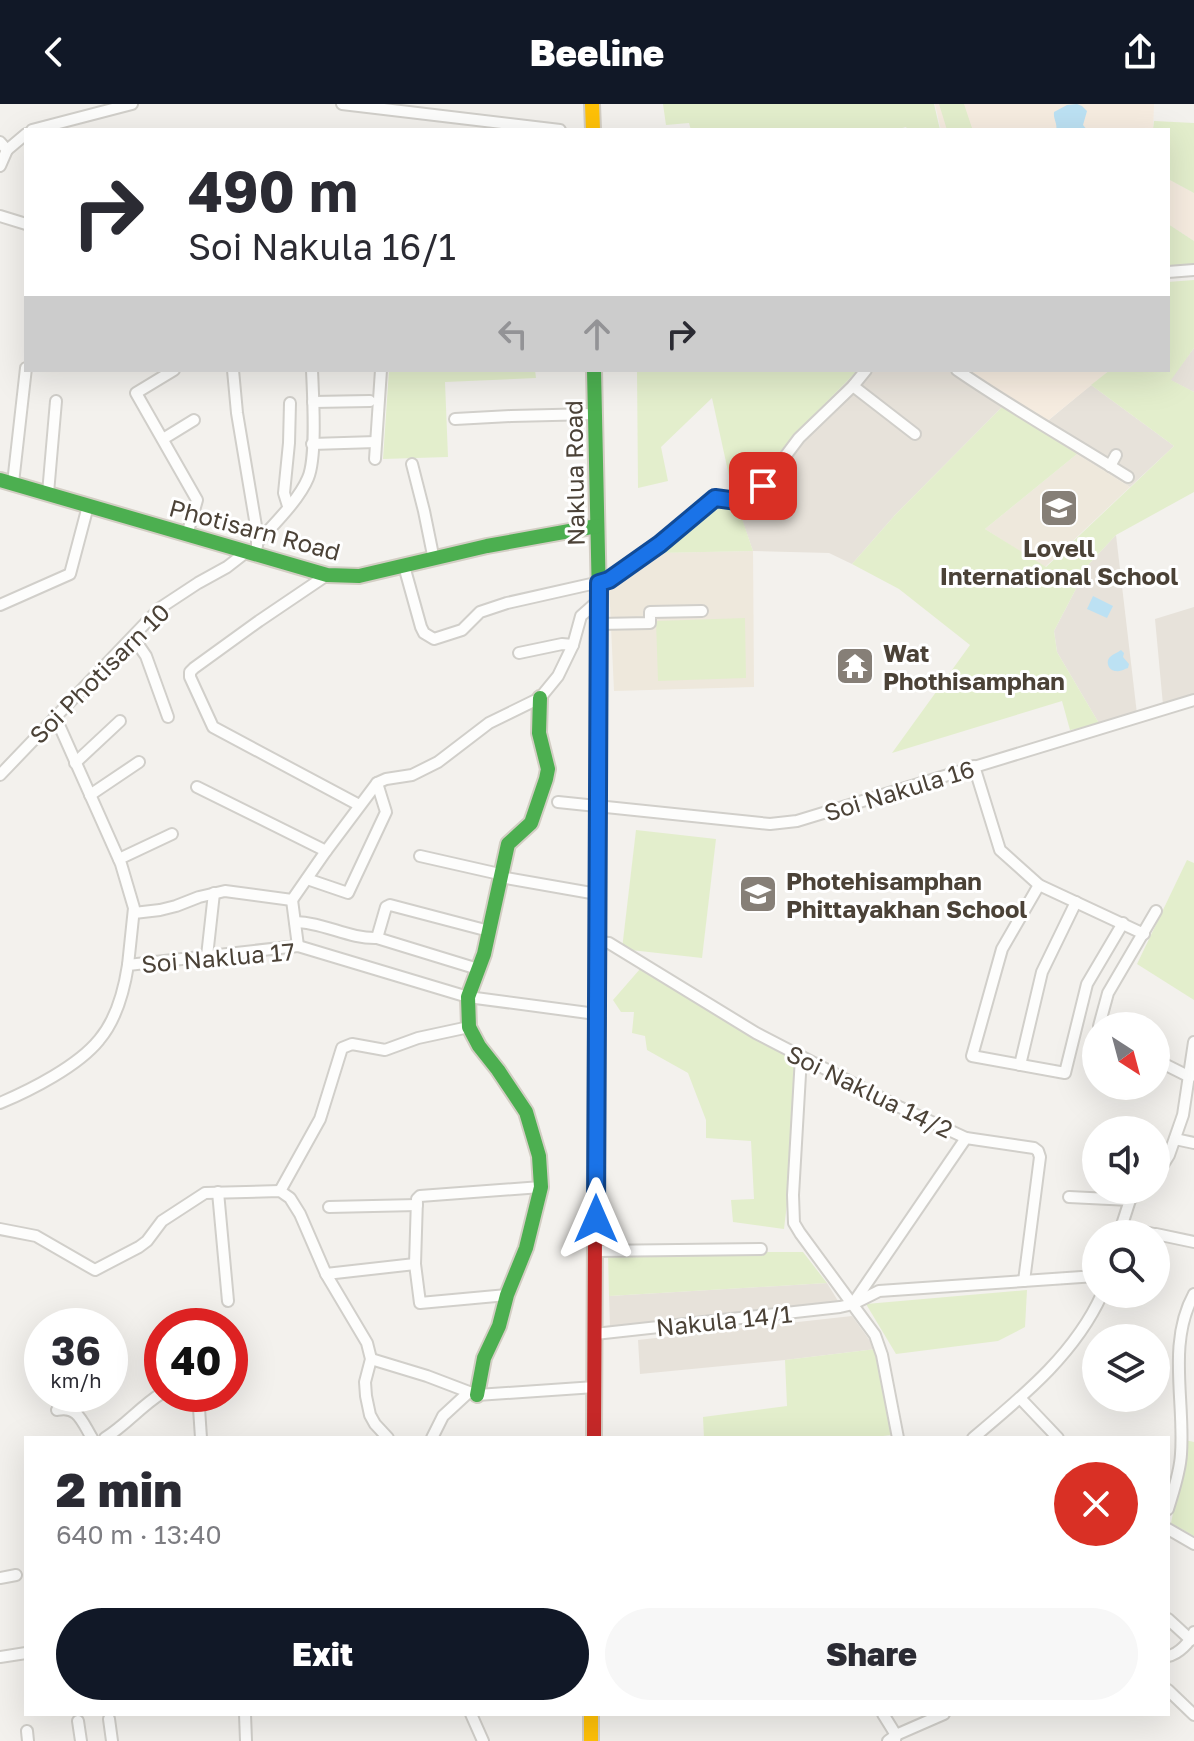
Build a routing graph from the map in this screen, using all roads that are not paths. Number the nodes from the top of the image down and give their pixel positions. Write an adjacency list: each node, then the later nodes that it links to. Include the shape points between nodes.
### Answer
1 (132, 104): 5 (street)
2 (342, 104): 4 (street)
3 (592, 104): 7 (street)
4 (393, 107): 6 (street)
5 (40, 128)
6 (545, 128)
7 (593, 128)
8 (24, 135): 9 (street)
9 (3, 146): 10 (street)
10 (0, 166)
11 (0, 216): 12 (street)
12 (24, 223)
13 (1194, 270): 14 (street)
14 (1170, 272)
15 (25, 372): 40 (street)
16 (171, 372): 32 (street, via 136,393)
17 (232, 372): 46 (street)
18 (312, 372): 26 (street, Soi Photisarn 10)
19 (381, 372): 33 (street)
20 (594, 372): 28 (street, Naklua Road)
21 (864, 372): 23 (street)
22 (960, 372): 38 (street)
23 (853, 386): 31 (street); 50 (street, via 799,438 763,486 737,501 715,498 660,544)
24 (56, 401): 41 (street)
25 (370, 401): 26 (street)
26 (313, 402): 34 (street, Soi Photisarn 10)
27 (290, 403): 43 (street, via 284,493)
28 (594, 414): 29 (street); 44 (street, Naklua Road)
29 (455, 419)
30 (194, 420): 32 (street)
31 (915, 434)
32 (163, 439): 45 (street, via 197,500)
33 (376, 442): 34 (street); 36 (street)
34 (312, 444): 43 (street, Soi Photisarn 10, via 309,477)
35 (1116, 455): 38 (street)
36 (375, 459)
37 (412, 464): 47 (street)
38 (1110, 466): 39 (street)
39 (1128, 477)
40 (6, 481): 41 (street, Photisarn Road)
41 (48, 493): 42 (street, Photisarn Road)
42 (88, 506): 45 (street, Photisarn Road); 52 (street, via 70,574)
43 (288, 506): 46 (street, Soi Photisarn 10)
44 (597, 526): 47 (street, Photisarn Road); 50 (street, Naklua Road)
45 (187, 535): 46 (street, Photisarn Road)
46 (252, 550): 49 (street, Photisarn Road); 55 (street, Soi Photisarn 10, via 160,608)
47 (434, 560): 48 (street, Photisarn Road)
48 (404, 566): 49 (street, Photisarn Road, via 359,576); 50 (street, via 421,627 434,639 462,630 480,612)
49 (327, 575): 71 (street, via 226,644 190,677 213,727)
50 (599, 583): 51 (street, Naklua Road)
51 (599, 600): 54 (street, Naklua Road); 56 (street, via 581,616)
52 (0, 605)
53 (702, 611): 54 (street, via 650,612 650,623)
54 (599, 624): 72 (street, Naklua Road)
55 (133, 637): 60 (street, Soi Photisarn 10); 61 (street, via 146,656)
56 (573, 645): 57 (street); 58 (street)
57 (519, 653)
58 (540, 698): 67 (street, via 489,723 438,762); 77 (street, via 546,779 531,823 508,844)
59 (1194, 700): 65 (street, Soi Nakula 16)
60 (55, 716): 64 (street); 66 (street, Soi Photisarn 10)
61 (168, 717)
62 (120, 721): 64 (street)
63 (139, 762): 69 (street)
64 (75, 763): 69 (street)
65 (974, 766): 72 (street, Soi Nakula 16, via 823,814 770,824); 79 (street, via 1000,850)
66 (0, 775)
67 (377, 783): 71 (street); 78 (street, via 386,812 348,893)
68 (197, 787): 74 (street)
69 (90, 795): 76 (street)
70 (558, 802): 72 (street, Soi Nakula 16)
71 (359, 805): 74 (street)
72 (597, 805): 81 (street, Naklua Road)
73 (172, 834): 76 (street)
74 (326, 851): 78 (street)
75 (420, 856): 77 (street)
76 (119, 859): 85 (street)
77 (500, 877): 81 (street); 88 (street)
78 (307, 879): 82 (street)
79 (1039, 885): 83 (street); 102 (street, via 1002,949 972,1056)
80 (214, 893): 82 (street); 85 (street); 93 (street)
81 (597, 894): 91 (street, Naklua Road)
82 (292, 900): 86 (street)
83 (1076, 902): 87 (street); 102 (street, via 1042,972)
84 (1156, 911): 89 (street)
85 (134, 913): 94 (street)
86 (295, 922): 90 (street); 92 (street)
87 (1123, 923): 89 (street); 102 (street, via 1087,984 1065,1073)
88 (489, 931): 90 (street, via 390,905); 95 (street)
89 (1144, 934): 97 (street, via 1108,993)
90 (377, 938): 95 (street)
91 (597, 942): 98 (street, Naklua Road); 101 (street, Soi Naklua 14/2, via 609,943)
92 (298, 946): 93 (street, Soi Naklua 17); 96 (street, Soi Naklua 17)
93 (207, 956): 94 (street, Soi Naklua 17)
94 (128, 965): 105 (street, Soi Naklua 17, via 114,1016 101,1038 60,1071)
95 (478, 969): 96 (street)
96 (468, 997): 98 (street, Soi Naklua 17); 99 (street)
97 (1103, 1012)
98 (596, 1014): 121 (street, Naklua Road)
99 (469, 1027): 110 (street, via 526,1112 539,1156); 111 (street, via 385,1050 345,1045 320,1119)
100 (1194, 1042): 104 (street)
101 (801, 1057): 106 (street, Soi Naklua 14/2); 129 (street, via 794,1223)
102 (1020, 1065)
103 (1170, 1067): 104 (street)
104 (1190, 1077): 107 (street)
105 (0, 1103)
106 (966, 1138): 125 (street, Soi Naklua 14/2, via 1039,1153); 129 (street)
107 (1175, 1139): 108 (street); 109 (street)
108 (1194, 1143)
109 (1170, 1152)
110 (541, 1187): 115 (street, via 420,1196); 127 (street, via 526,1248)
111 (280, 1191): 112 (street); 123 (street, via 300,1214)
112 (218, 1192): 117 (street, via 205,1193 162,1221 139,1247 95,1270 36,1236); 128 (street)
113 (1069, 1197): 114 (street)
114 (1082, 1198)
115 (417, 1205): 116 (street); 122 (street)
116 (329, 1207)
117 (0, 1229)
118 (1170, 1237): 119 (street)
119 (1194, 1242)
120 (761, 1249): 121 (street)
121 (595, 1251): 131 (street, Naklua Road)
122 (415, 1264): 123 (street); 127 (street, via 420,1303)
123 (326, 1274): 132 (street)
124 (1082, 1277): 125 (street, Nakula 14/1)
125 (1024, 1281): 129 (street, Nakula 14/1, via 879,1291)
126 (1194, 1294): 148 (street, via 1179,1337 1181,1455)
127 (507, 1295): 134 (street)
128 (228, 1301)
129 (853, 1304): 131 (street, Nakula 14/1); 145 (street, via 882,1355)
130 (1096, 1308): 135 (street, via 1078,1338)
131 (595, 1334): 133 (street, Naklua Road)
132 (371, 1359): 134 (street); 142 (street, via 365,1382 368,1405)
133 (595, 1387): 134 (street); 144 (street, Naklua Road)
134 (473, 1393): 143 (street, via 443,1416)
135 (1020, 1398): 146 (street); 147 (street)
136 (144, 1407): 140 (street)
137 (74, 1412): 139 (street)
138 (199, 1412): 141 (street)
139 (91, 1436)
140 (108, 1436)
141 (201, 1436)
142 (386, 1436)
143 (433, 1436)
144 (594, 1436)
145 (898, 1436)
146 (975, 1436)
147 (1056, 1436)
148 (1170, 1501)
149 (1170, 1530): 150 (street)
150 (1194, 1544)
151 (16, 1575): 152 (street)
152 (0, 1578)
153 (1170, 1620): 154 (street)
154 (1192, 1636): 156 (street)
155 (24, 1653): 157 (street)
156 (1170, 1656)
157 (0, 1657)
158 (1170, 1692): 159 (street)
159 (1194, 1715)
160 (245, 1716): 170 (street)
161 (472, 1716): 171 (street)
162 (591, 1716): 172 (street)
163 (884, 1716): 167 (street)
164 (940, 1716): 167 (street)
165 (109, 1719): 169 (street)
166 (78, 1721): 168 (street)
167 (893, 1739)
168 (81, 1741)
169 (112, 1741)
170 (246, 1741)
171 (483, 1741)
172 (591, 1741)

